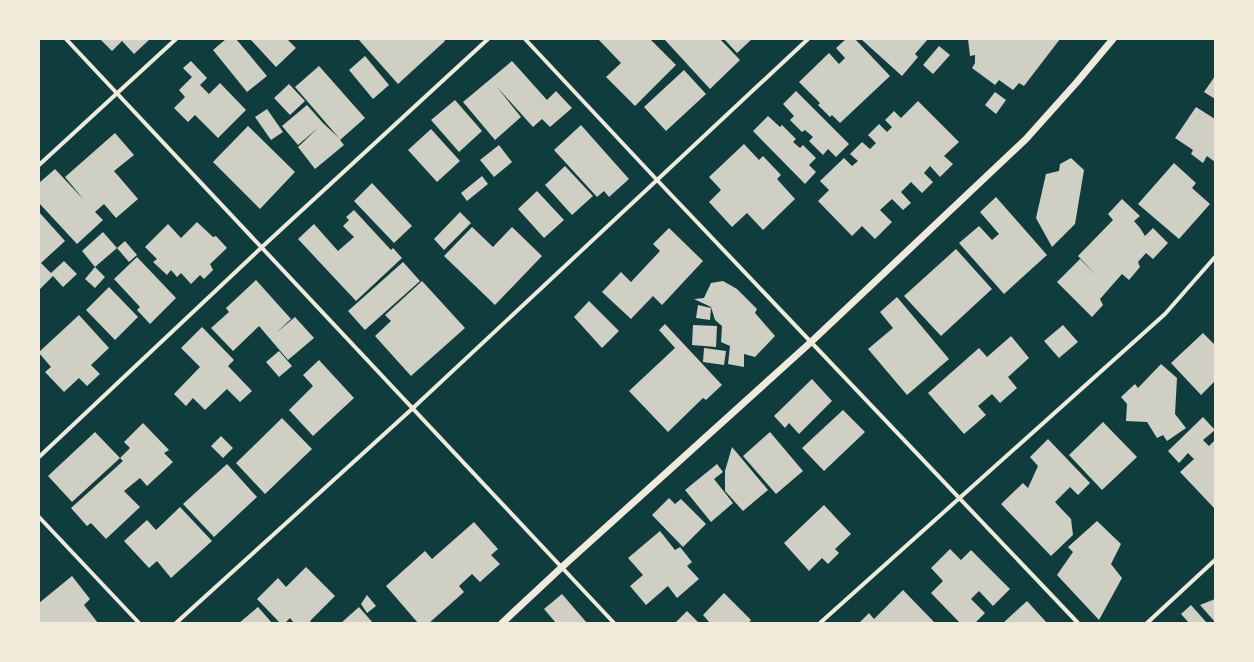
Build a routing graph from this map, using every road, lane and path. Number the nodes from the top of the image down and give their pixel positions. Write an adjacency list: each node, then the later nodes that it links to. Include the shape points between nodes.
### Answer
1 (66, 39): 7 (street)
2 (176, 39): 7 (street)
3 (488, 39): 10 (street)
4 (525, 39): 9 (street)
5 (808, 39): 9 (street)
6 (1113, 39): 12 (street, via 1026,139)
7 (117, 93): 8 (street); 10 (street)
8 (39, 165)
9 (657, 180): 12 (street); 13 (street)
10 (262, 247): 13 (street); 14 (street)
11 (1215, 257): 15 (street, via 1165,314)
12 (811, 342): 15 (street); 18 (street)
13 (413, 408): 18 (street); 20 (street)
14 (39, 457)
15 (960, 498): 23 (street); 24 (street)
16 (39, 517): 19 (street)
17 (1215, 560): 25 (street)
18 (562, 566): 21 (street); 22 (street)
19 (139, 623)
20 (176, 623)
21 (502, 623)
22 (614, 623)
23 (820, 623)
24 (1078, 623)
25 (1147, 623)

